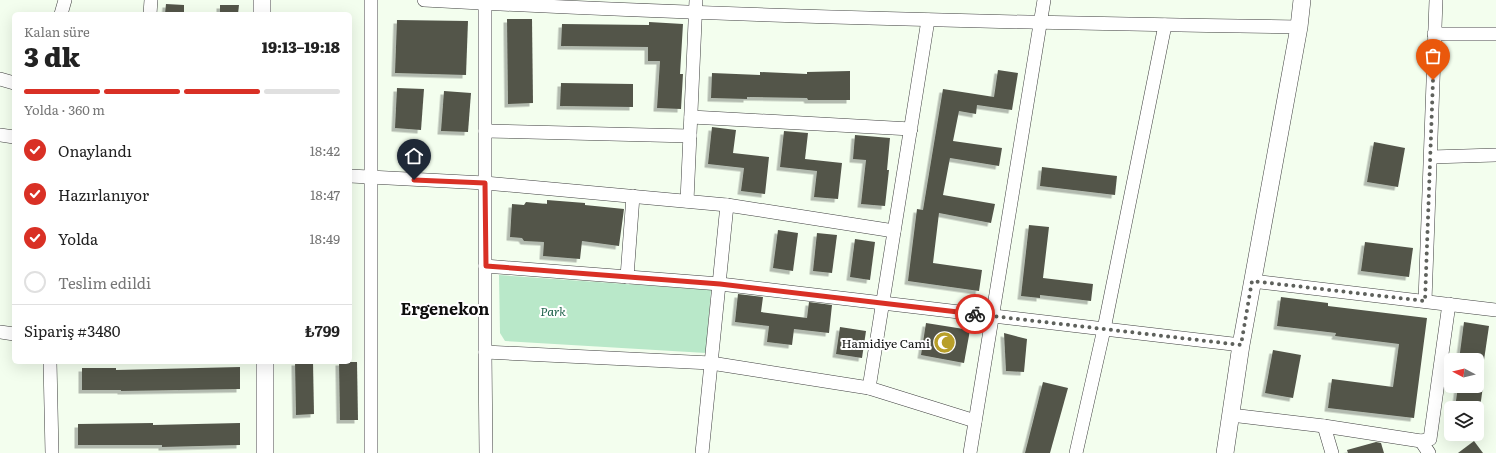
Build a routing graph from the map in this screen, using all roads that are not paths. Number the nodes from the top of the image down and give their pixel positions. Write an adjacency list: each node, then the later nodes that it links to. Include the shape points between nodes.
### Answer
1 (65, 0): 11 (street)
2 (151, 0): 12 (street)
3 (262, 0): 13 (street)
4 (371, 0): 32 (street)
5 (424, 0): 10 (street)
6 (696, 0): 14 (street)
7 (1044, 0): 16 (street)
8 (1302, 0): 18 (street)
9 (1436, 0): 19 (street)
10 (485, 2): 14 (street); 25 (street)
11 (62, 12)
12 (150, 12)
13 (262, 12)
14 (696, 14): 15 (street); 23 (street)
15 (928, 20): 16 (street); 24 (street)
16 (1041, 23): 17 (street); 46 (street)
17 (1165, 25): 18 (street); 47 (street)
18 (1299, 27): 40 (street)
19 (1434, 34): 20 (street); 30 (street)
20 (1496, 34)
21 (0, 79): 22 (street)
22 (12, 82)
23 (691, 117): 24 (street); 27 (street)
24 (911, 129): 37 (street)
25 (485, 131): 27 (street); 33 (street)
26 (0, 135): 28 (street)
27 (690, 136): 35 (street)
28 (12, 137)
29 (1496, 155): 30 (street)
30 (1430, 157): 42 (street)
31 (352, 176): 32 (street)
32 (370, 178): 33 (street); 62 (street)
33 (485, 183): 34 (street); 38 (street)
34 (633, 196): 35 (street); 39 (street)
35 (687, 201): 36 (street)
36 (727, 205): 37 (street); 41 (street)
37 (894, 231): 43 (street)
38 (486, 266): 39 (street); 51 (street)
39 (627, 277): 41 (street)
40 (1252, 281): 42 (street); 50 (street)
41 (720, 284): 43 (street); 52 (street)
42 (1425, 301): 44 (street)
43 (882, 303): 46 (street); 55 (street)
44 (1449, 304): 45 (street); 59 (street, via 1430,440)
45 (1496, 310)
46 (993, 316): 47 (street); 57 (street)
47 (1104, 329): 50 (street); 66 (street)
48 (0, 332): 49 (street)
49 (12, 334)
50 (1241, 345): 56 (street)
51 (485, 352): 52 (street); 63 (street)
52 (712, 363): 55 (street); 64 (street)
53 (50, 364): 60 (street)
54 (265, 364): 61 (street)
55 (869, 388): 57 (street)
56 (1231, 415): 58 (street); 67 (street)
57 (975, 422): 65 (street)
58 (1324, 426): 59 (street); 68 (street)
59 (1421, 441): 69 (street)
60 (52, 453)
61 (265, 453)
62 (371, 453)
63 (486, 453)
64 (702, 453)
65 (970, 453)
66 (1076, 453)
67 (1225, 453)
68 (1332, 453)
69 (1429, 453)

